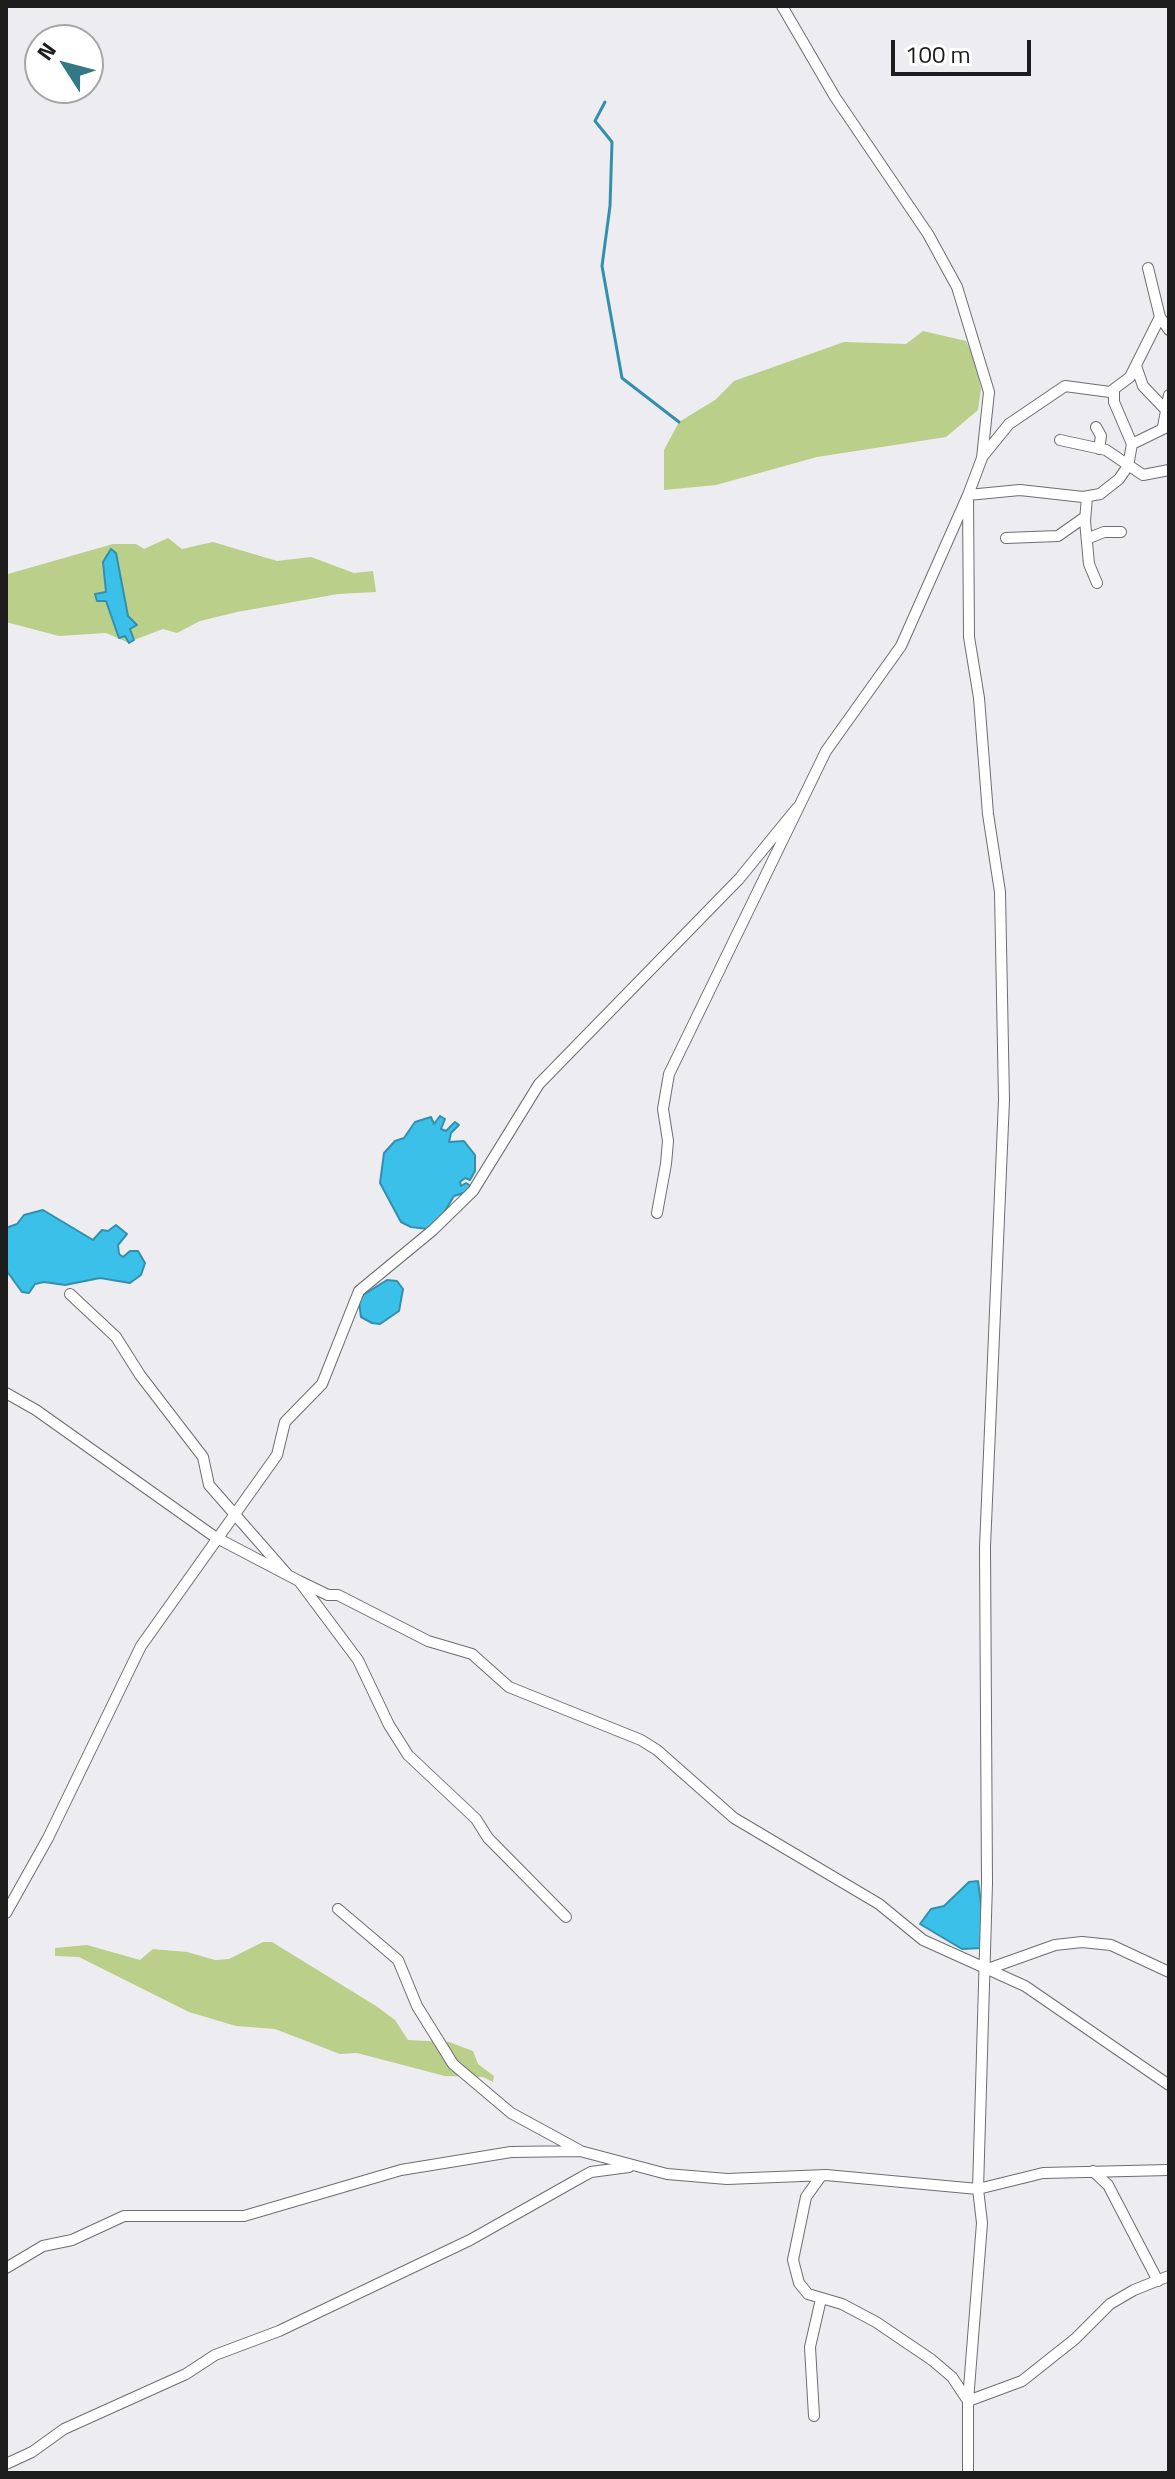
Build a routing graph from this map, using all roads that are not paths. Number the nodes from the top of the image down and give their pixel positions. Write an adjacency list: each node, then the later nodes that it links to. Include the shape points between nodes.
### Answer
1 (782, 6): 14 (street, via 957,287 989,392)
2 (1148, 268): 3 (street)
3 (1160, 317): 4 (street); 5 (street)
4 (1169, 330)
5 (1136, 364): 6 (street); 8 (street, via 1141,383)
6 (1114, 390): 12 (street); 14 (street, via 1065,386 1009,424)
7 (1169, 395): 8 (street)
8 (1165, 409): 10 (street)
9 (1096, 427): 13 (street)
10 (1166, 427): 12 (street)
11 (1060, 440): 13 (street)
12 (1132, 444): 15 (street)
13 (1099, 449): 15 (street)
14 (982, 458): 17 (street)
15 (1128, 466): 16 (street, via 1143,475); 18 (street, via 1110,489)
16 (1169, 470)
17 (968, 495): 18 (street, via 1020,490); 24 (street, via 901,646 836,732); 37 (street, via 969,637 1000,892 1005,1046 985,1547)
18 (1087, 497): 19 (street)
19 (1085, 517): 21 (street, via 1058,536); 22 (street)
20 (1121, 532): 22 (street)
21 (1006, 538)
22 (1089, 538): 23 (street, via 1089,564)
23 (1097, 583)
24 (797, 808): 25 (street, via 669,1074 663,1109 668,1141); 28 (street, via 739,879 539,1084 473,1191 359,1291 322,1384 285,1422 277,1455)
25 (657, 1213)
26 (70, 1294): 28 (street, via 116,1337 203,1457 209,1485)
27 (6, 1393): 29 (street)
28 (234, 1511): 29 (street); 30 (street)
29 (215, 1537): 30 (street); 35 (street, via 141,1646)
30 (287, 1574): 31 (street)
31 (299, 1581): 33 (street); 36 (street, via 358,1660 408,1755)
32 (337, 1583): 33 (street)
33 (328, 1595): 37 (street, via 338,1595 428,1641 472,1654 509,1687 641,1740 734,1818 871,1899 923,1940)
34 (338, 1909): 40 (street, via 398,1960 417,2006 453,2064 511,2113)
35 (6, 1913)
36 (566, 1917)
37 (985, 1970): 38 (street, via 1055,1945 1082,1942 1111,1945); 39 (street, via 1025,1986); 45 (street)
38 (1169, 1972)
39 (1169, 2085)
40 (580, 2151): 41 (street); 46 (street, via 441,2161 244,2216 124,2216 72,2240 43,2246)
41 (637, 2167): 44 (street, via 727,2179); 52 (street, via 610,2168 580,2178 470,2240 279,2331 215,2355 186,2374 64,2429)
42 (1169, 2170): 43 (street)
43 (1093, 2171): 45 (street, via 1043,2173); 48 (street, via 1108,2185)
44 (821, 2176): 45 (street); 49 (street, via 806,2197 793,2260 804,2291)
45 (978, 2189): 50 (street, via 982,2223)
46 (6, 2268)
47 (1169, 2276): 48 (street)
48 (1158, 2281): 50 (street, via 1112,2303 1022,2381)
49 (821, 2299): 50 (street, via 876,2322 932,2360); 51 (street, via 810,2347)
50 (968, 2401): 53 (street)
51 (814, 2416)
52 (6, 2464)
53 (968, 2473)

